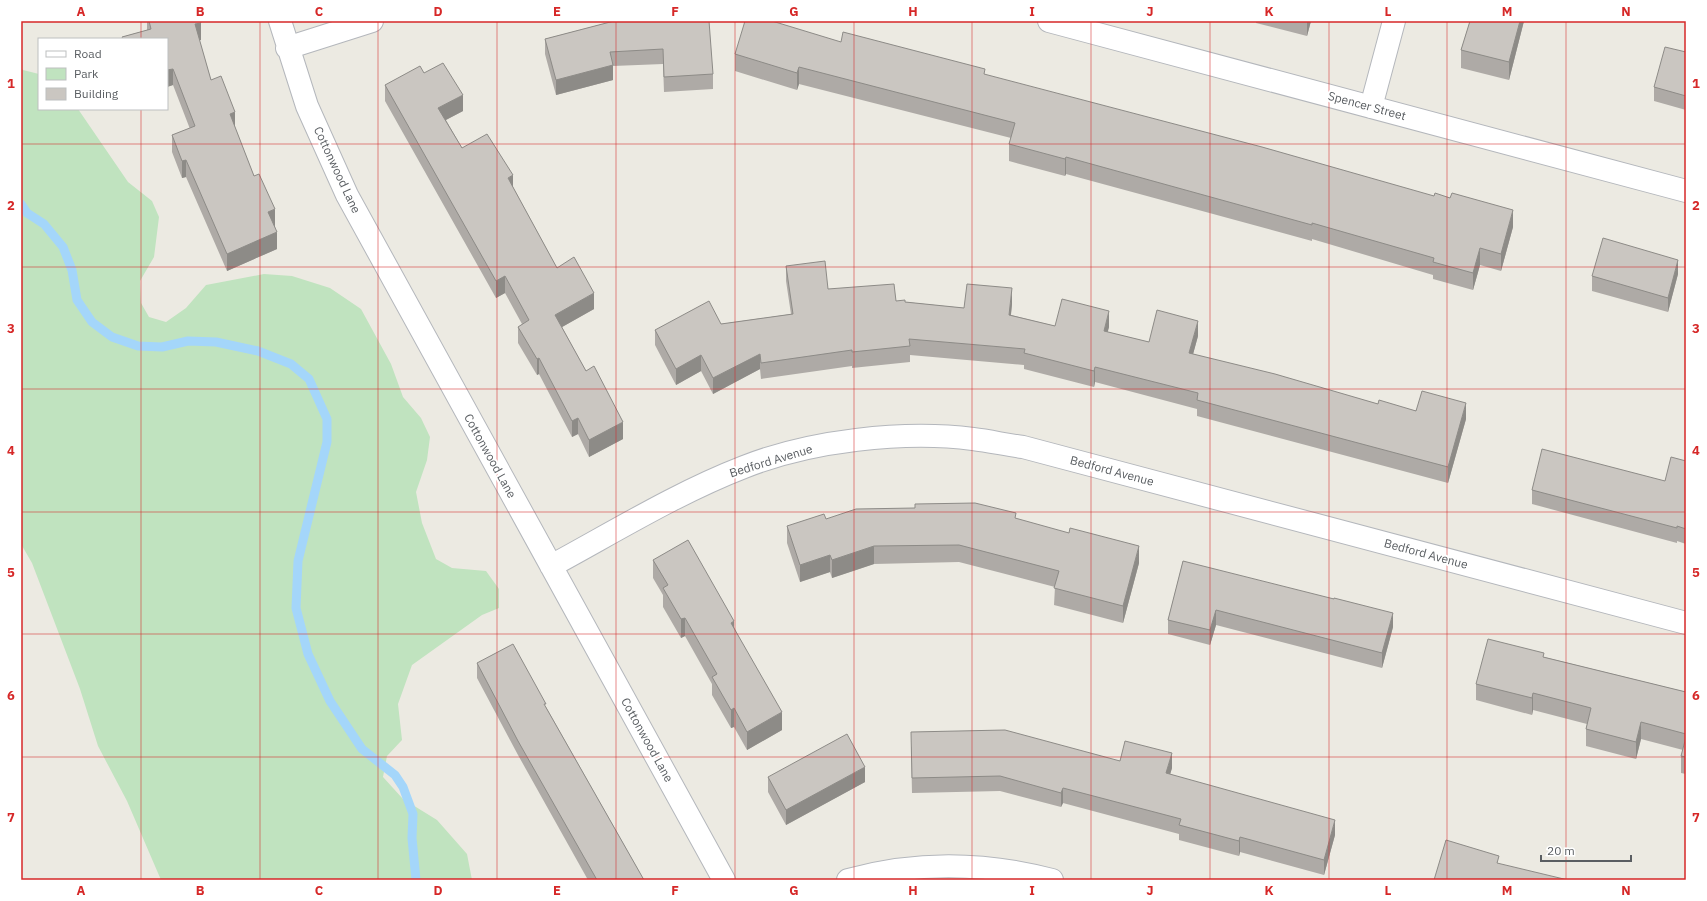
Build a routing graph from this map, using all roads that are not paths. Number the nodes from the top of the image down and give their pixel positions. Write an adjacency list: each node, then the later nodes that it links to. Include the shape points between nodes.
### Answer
1 (280, 21): 5 (street, Cottonwood Lane)
2 (372, 21): 5 (street)
3 (1049, 21): 6 (street, Spencer Street)
4 (1394, 21): 6 (street)
5 (287, 48): 8 (street, Cottonwood Lane, via 307,106 347,195)
6 (1371, 107): 7 (street, Spencer Street)
7 (1686, 191)
8 (551, 566): 9 (street, Bedford Avenue, via 701,485 745,466 797,451 855,440 913,436 972,439 1023,447); 10 (street, Cottonwood Lane)
9 (1686, 623)
10 (724, 880)
11 (848, 880): 12 (street, via 900,868 958,865 1011,871)
12 (1052, 880)

